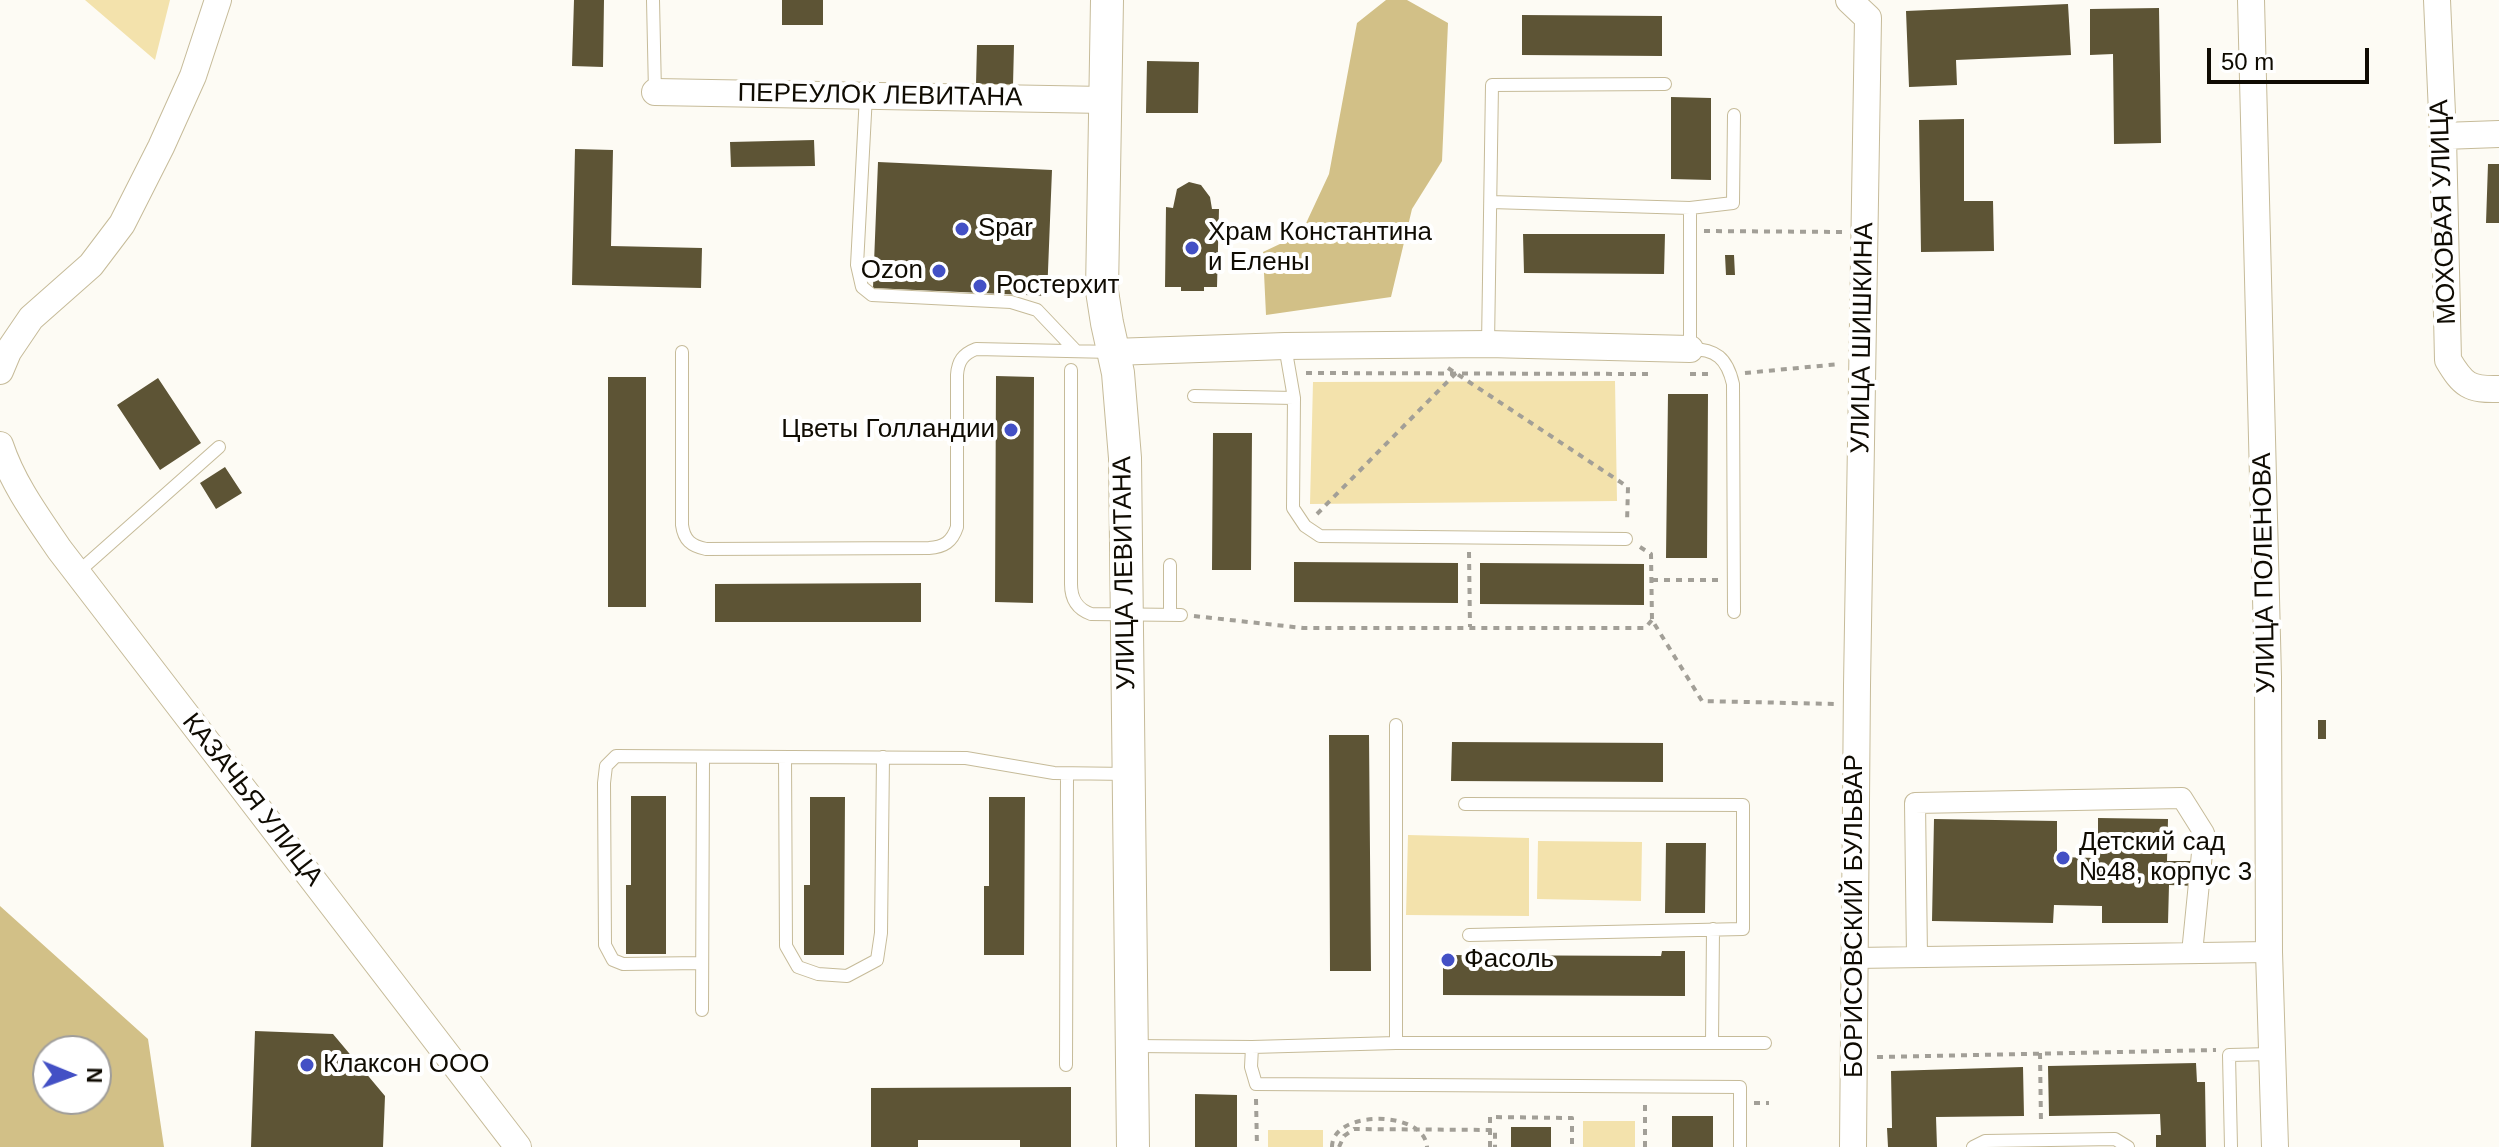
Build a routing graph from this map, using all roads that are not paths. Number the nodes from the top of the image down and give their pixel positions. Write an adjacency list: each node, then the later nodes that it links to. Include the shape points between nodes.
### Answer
1 (218, 0): 23 (street, via 193,76 122,224 91,265 31,318)
2 (653, 0): 8 (lane)
3 (1107, 0): 10 (street, УЛИЦА ЛЕВИТАНА)
4 (1849, 0): 34 (street, УЛИЦА ШИШКИНА, via 1868,18)
5 (2251, 0): 44 (street, УЛИЦА ПОЛЕНОВА, via 2268,677)
6 (2437, 0): 13 (street, МОХОВАЯ УЛИЦА)
7 (1665, 84): 14 (lane, via 1492,85)
8 (655, 92): 9 (street, ПЕРЕУЛОК ЛЕВИТАНА)
9 (866, 95): 10 (street, ПЕРЕУЛОК ЛЕВИТАНА); 18 (lane, via 857,265 862,287 872,295 1011,302 1037,310)
10 (1105, 100): 20 (street, УЛИЦА ЛЕВИТАНА, via 1102,291)
11 (1734, 115): 15 (lane, via 1733,203)
12 (2499, 134): 13 (street)
13 (2443, 136): 24 (street, МОХОВАЯ УЛИЦА, via 2448,360 2461,381)
14 (1491, 202): 15 (lane); 16 (lane)
15 (1690, 208): 21 (lane)
16 (1488, 344): 17 (street); 21 (street)
17 (1285, 346): 20 (street); 26 (lane)
18 (1076, 351): 19 (lane, via 976,349 962,359 957,375 957,527 943,546 770,549 706,549 685,538); 20 (lane)
19 (682, 352)
20 (1113, 352): 33 (street, УЛИЦА ЛЕВИТАНА, via 1125,458)
21 (1687, 361): 32 (lane, via 1710,350 1725,363 1733,384)
22 (1071, 370): 33 (lane, via 1071,593 1085,612)
23 (0, 371)
24 (2499, 389)
25 (1194, 396): 26 (lane)
26 (1294, 398): 29 (lane, via 1293,508 1320,536)
27 (0, 445): 31 (street, КАЗАЧЬЯ УЛИЦА, via 22,495)
28 (219, 447): 31 (lane)
29 (1626, 539)
30 (1170, 565): 33 (lane, via 1175,615)
31 (77, 573): 57 (street, КАЗАЧЬЯ УЛИЦА)
32 (1734, 612)
33 (1126, 614): 40 (street, УЛИЦА ЛЕВИТАНА)
34 (1857, 694): 47 (street, БОРИСОВСКИЙ БУЛЬВАР)
35 (1396, 725): 51 (lane)
36 (703, 757): 37 (lane); 48 (lane); 48 (lane, via 616,756 606,766 604,783 605,945 613,960)
37 (785, 757): 38 (lane); 38 (lane, via 786,946 798,967 847,976 877,960)
38 (883, 757): 39 (lane, via 966,758)
39 (1067, 774): 40 (lane); 56 (lane)
40 (1128, 774): 53 (street, УЛИЦА ЛЕВИТАНА)
41 (1465, 804): 42 (lane, via 1743,805 1743,929)
42 (1713, 929): 43 (lane); 50 (lane)
43 (1469, 935)
44 (2269, 952): 45 (street); 55 (street, УЛИЦА ПОЛЕНОВА)
45 (2192, 953): 46 (street); 46 (street, via 2204,833 2182,798 1915,803)
46 (1917, 957): 47 (street)
47 (1855, 958): 60 (street, БОРИСОВСКИЙ БУЛЬВАР)
48 (702, 963): 49 (lane)
49 (702, 1010)
50 (1712, 1042): 51 (lane); 52 (lane)
51 (1396, 1043): 54 (lane)
52 (1765, 1043)
53 (1133, 1046): 54 (lane); 58 (street, УЛИЦА ЛЕВИТАНА)
54 (1252, 1047): 59 (lane, via 1256,1084 1740,1087)
55 (2272, 1054): 63 (lane, via 2229,1055); 64 (street, УЛИЦА ПОЛЕНОВА)
56 (1066, 1065)
57 (518, 1147)
58 (1133, 1147)
59 (1740, 1147)
60 (1853, 1147)
61 (1973, 1147): 62 (lane, via 1985,1141 2115,1139)
62 (2128, 1147)
63 (2231, 1147)
64 (2275, 1147)

